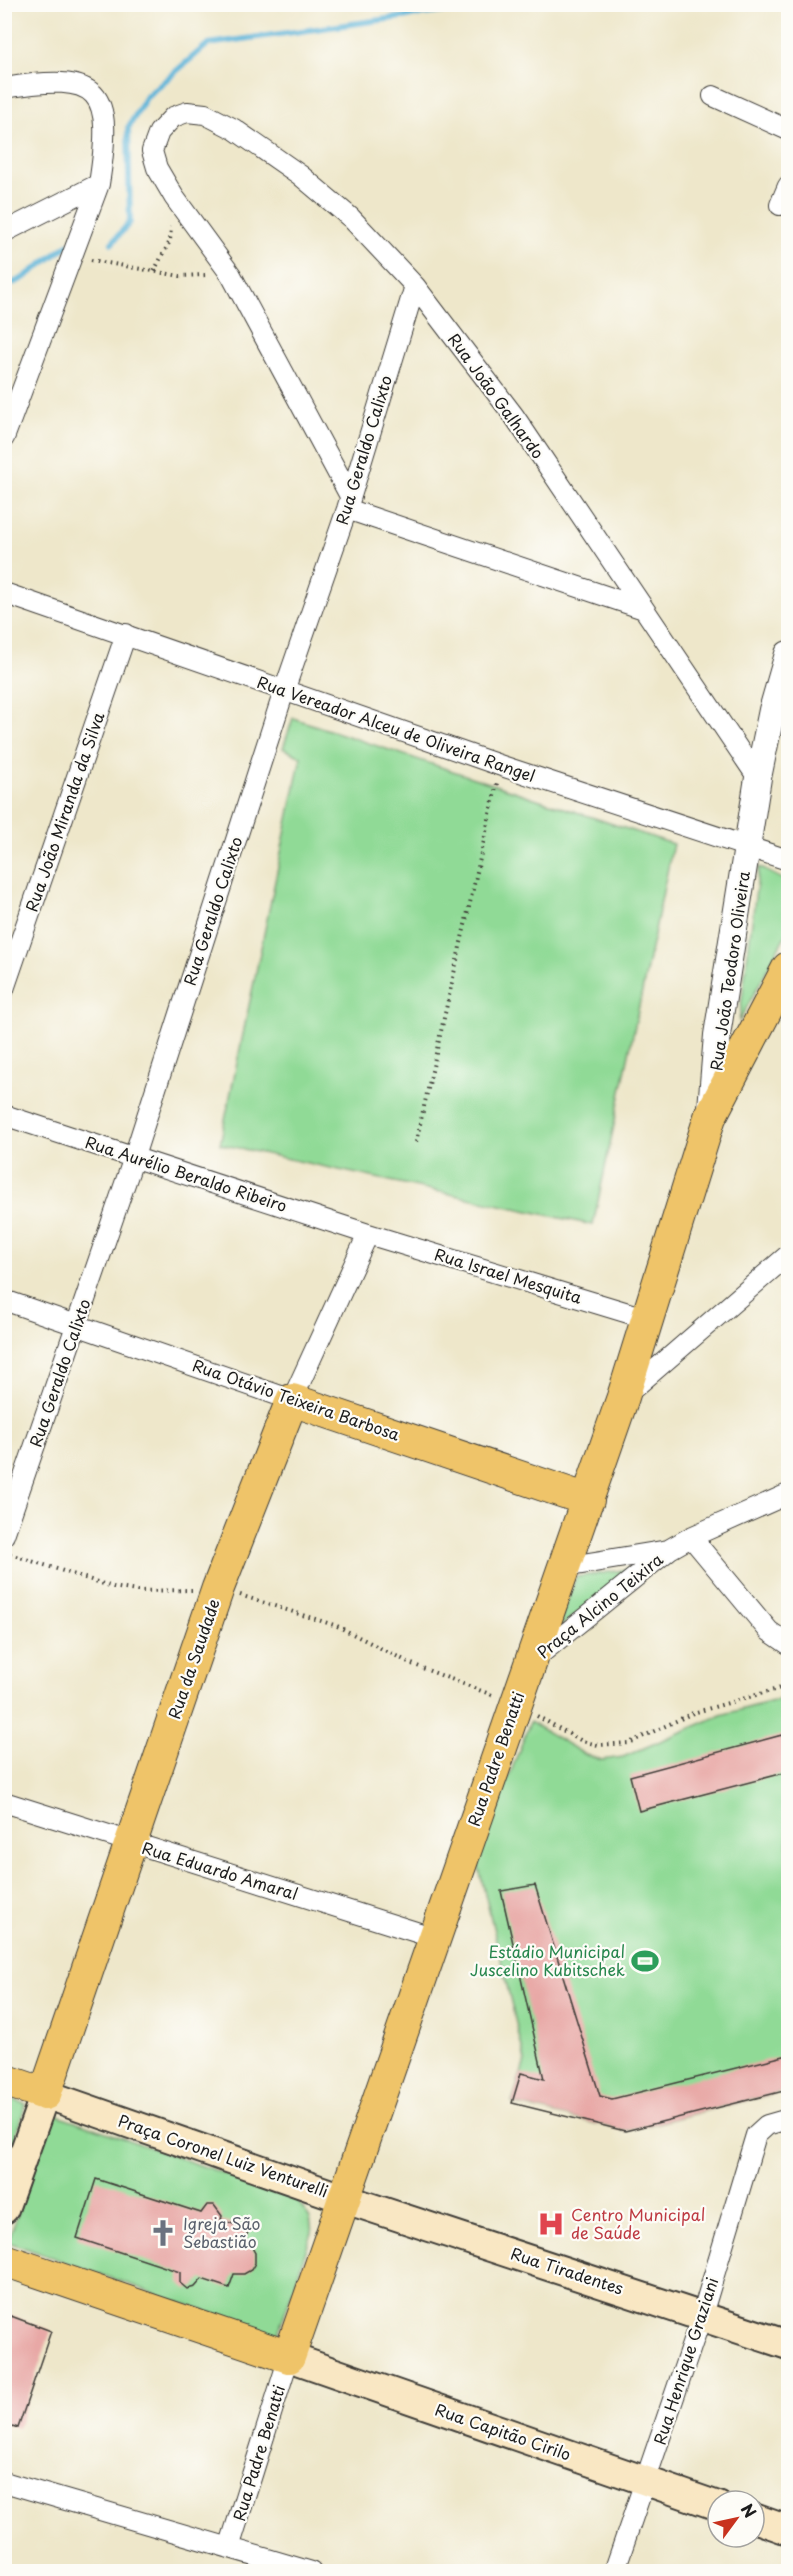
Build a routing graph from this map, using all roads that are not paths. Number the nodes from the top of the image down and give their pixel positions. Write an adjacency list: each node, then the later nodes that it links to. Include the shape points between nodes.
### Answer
1 (4, 88): 4 (street, via 66,82 92,90 101,102 105,118)
2 (713, 96): 3 (street)
3 (789, 130)
4 (99, 184): 7 (street); 9 (street)
5 (789, 186): 6 (street)
6 (780, 205)
7 (4, 231)
8 (415, 286): 10 (street, Rua Geraldo Calixto); 10 (street, Rua João Galhardo, via 351,218 300,175 234,129 205,114 188,112 173,117 159,132 153,151 157,168 231,275); 12 (street, Rua João Galhardo, via 514,416)
9 (4, 438)
10 (348, 503): 12 (street); 15 (street, Rua Geraldo Calixto)
11 (4, 593): 13 (street, Rua Vereador Alceu de Oliveira Rangel)
12 (641, 608): 16 (street, Rua João Galhardo)
13 (126, 634): 15 (street, Rua Vereador Alceu de Oliveira Rangel); 20 (street, Rua João Miranda da Silva)
14 (789, 654): 16 (street, Rua João Teodoro Oliveira)
15 (284, 691): 17 (street, Rua Vereador Alceu de Oliveira Rangel); 26 (street, Rua Geraldo Calixto)
16 (758, 778): 17 (street, Rua João Teodoro Oliveira)
17 (748, 848): 18 (street, Rua Vereador Alceu de Oliveira Rangel); 23 (street, Rua João Teodoro Oliveira)
18 (789, 860)
19 (789, 968): 22 (main road)
20 (4, 989)
21 (789, 1003): 22 (street)
22 (752, 1034): 23 (street); 25 (main road)
23 (716, 1057): 25 (street, Rua João Teodoro Oliveira)
24 (4, 1115): 26 (street, Rua Aurélio Beraldo Ribeiro)
25 (710, 1117): 30 (main road, Rua João Teodoro Oliveira)
26 (134, 1156): 27 (street, Rua Aurélio Beraldo Ribeiro); 31 (street, Rua Geraldo Calixto)
27 (368, 1234): 30 (street, Rua Israel Mesquita); 33 (street, Rua da Saudade)
28 (789, 1255): 32 (street)
29 (4, 1300): 31 (street, Rua Otávio Teixeira Barbosa)
30 (648, 1319): 32 (main road, Rua Padre Benatti)
31 (78, 1323): 33 (street, Rua Otávio Teixeira Barbosa); 36 (street, Rua Geraldo Calixto)
32 (623, 1397): 35 (main road, Rua Padre Benatti)
33 (292, 1400): 35 (main road, Rua Otávio Teixeira Barbosa); 43 (main road, Rua da Saudade, via 218,1588)
34 (789, 1494): 37 (street)
35 (588, 1500): 39 (main road, Rua Padre Benatti)
36 (4, 1535)
37 (691, 1537): 38 (street); 40 (street, via 769,1631)
38 (670, 1549): 39 (street, Praça Alcino Teixira); 41 (street, Praça Alcino Teixira)
39 (564, 1567): 41 (main road, Rua Padre Benatti)
40 (789, 1644)
41 (529, 1663): 44 (main road, Rua Padre Benatti)
42 (4, 1802): 43 (street, Rua Eduardo Amaral)
43 (133, 1844): 44 (street, Rua Eduardo Amaral); 46 (main road, Rua da Saudade)
44 (435, 1938): 48 (main road, Rua Padre Benatti)
45 (4, 2080): 46 (main road)
46 (45, 2094): 48 (main road, Praça Coronel Luiz Venturelli); 49 (main road)
47 (789, 2119): 51 (street, Rua Henrique Graziani, via 767,2125 756,2135)
48 (345, 2199): 51 (main road, Rua Tiradentes); 53 (main road, Praça Coronel Luiz Venturelli)
49 (4, 2209)
50 (4, 2260): 53 (main road)
51 (702, 2315): 52 (main road, Rua Tiradentes); 54 (street, Rua Henrique Graziani)
52 (789, 2344)
53 (289, 2358): 54 (main road, Rua Capitão Cirilo); 59 (street, Rua Padre Benatti)
54 (646, 2481): 56 (main road, Rua Capitão Cirilo); 61 (street, Rua Henrique Graziani)
55 (4, 2482): 59 (street)
56 (706, 2502)
57 (766, 2522): 58 (main road)
58 (789, 2530)
59 (229, 2548): 60 (street)
60 (312, 2571)
61 (614, 2571)

